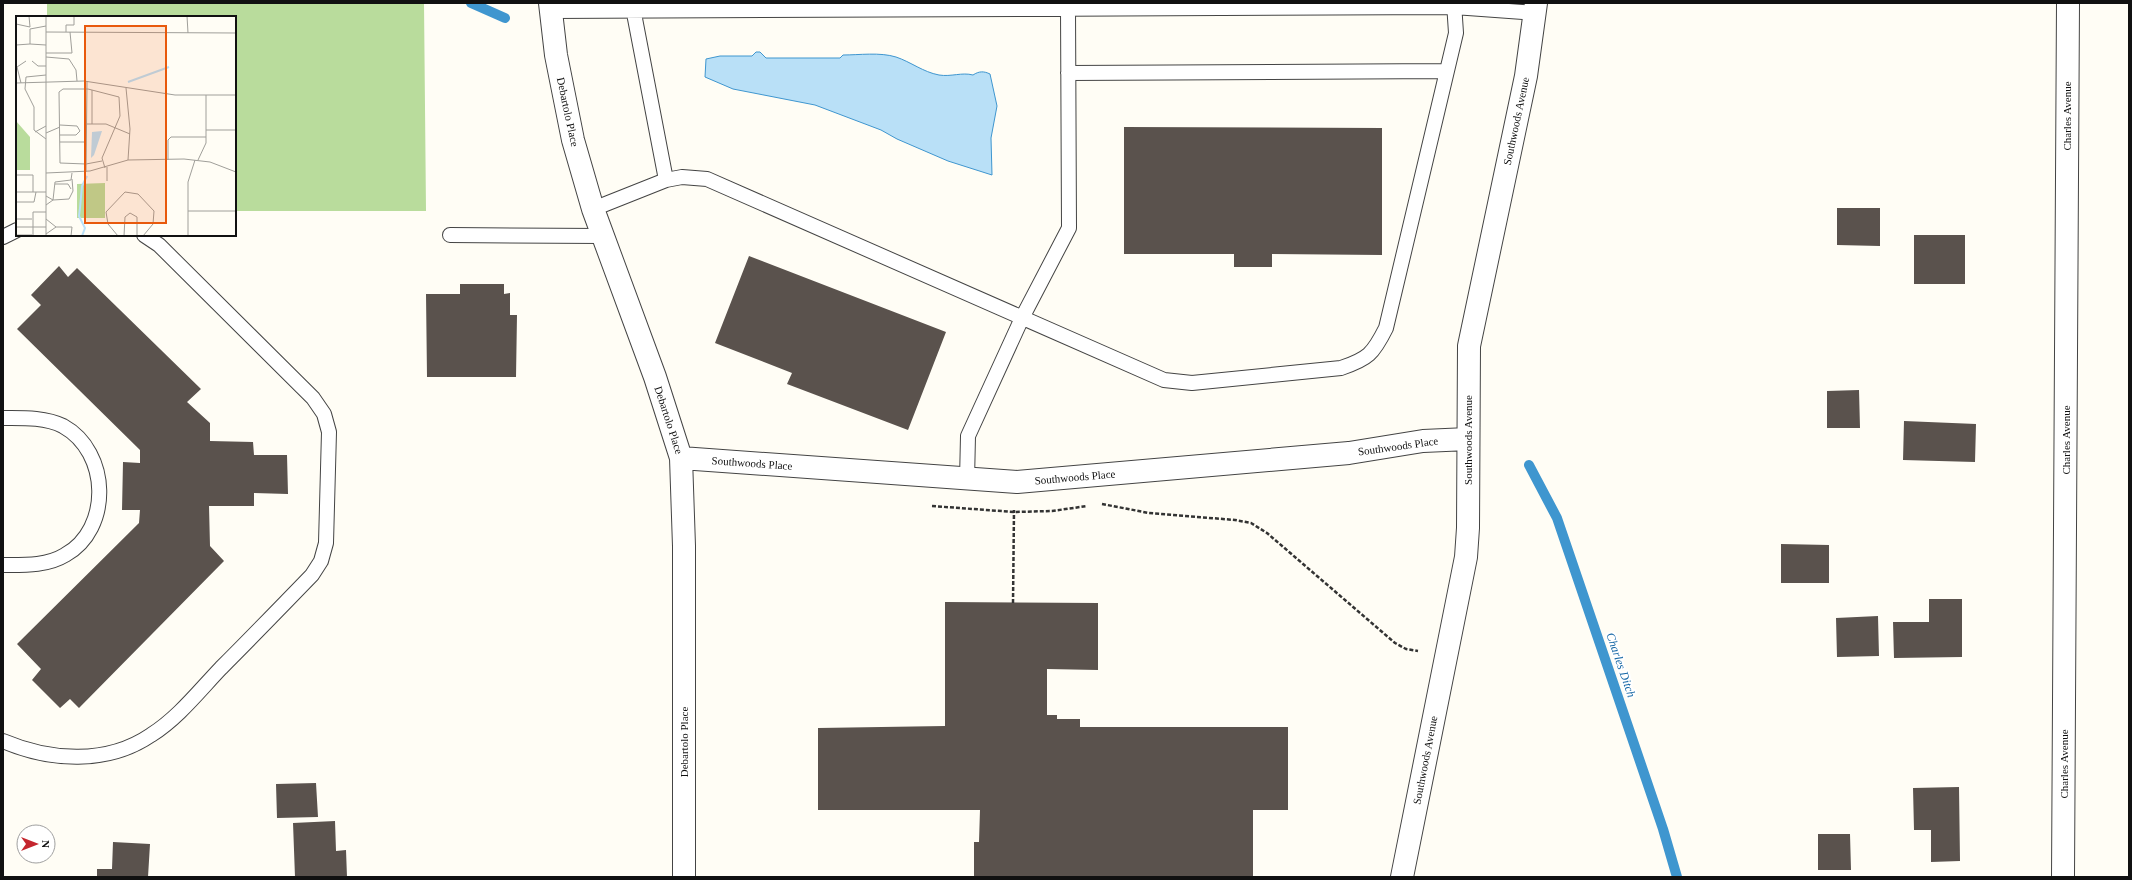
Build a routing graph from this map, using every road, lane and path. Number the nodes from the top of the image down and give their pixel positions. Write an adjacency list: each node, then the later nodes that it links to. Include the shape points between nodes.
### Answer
1 (2068, 3): 33 (street, Charles Avenue)
2 (1454, 5): 7 (lane); 8 (lane); 9 (lane, via 1456,34)
3 (632, 6): 4 (lane); 6 (lane); 11 (lane)
4 (876, 6): 5 (lane)
5 (945, 6): 7 (lane)
6 (551, 7): 12 (street, Debartolo Place, via 556,55 574,140)
7 (1068, 8): 10 (lane)
8 (1535, 8): 20 (street, Southwoods Avenue, via 1526,76 1469,346)
9 (1446, 71): 10 (lane); 18 (lane, via 1386,328 1376,349 1360,361 1341,368 1192,383 1164,380)
10 (1068, 73): 18 (lane, via 1069,228)
11 (666, 180): 12 (lane); 18 (lane, via 682,177 707,180)
12 (593, 209): 17 (street, Debartolo Place)
13 (16, 230): 15 (lane)
14 (450, 235): 17 (lane)
15 (3, 236)
16 (146, 236): 30 (lane, via 159,245 313,398 324,414 329,432 326,543 321,561 312,575 176,715 151,736 124,749 90,757 39,754)
17 (603, 236): 21 (street, Debartolo Place, via 655,377)
18 (1022, 318): 22 (lane, via 968,436)
19 (3, 418): 27 (lane, via 34,418 63,426 84,444 96,469 100,489 97,516 84,541 65,556 36,565)
20 (1468, 439): 22 (street, Southwoods Place, via 1423,441 1349,453 1025,481); 32 (street, Southwoods Avenue, via 1466,557)
21 (681, 458): 22 (street, Southwoods Place); 31 (street, Debartolo Place, via 684,546)
22 (967, 480)
23 (1095, 505): 29 (path, via 1251,523 1267,533 1384,634)
24 (932, 506): 25 (path, via 1014,512)
25 (1088, 506)
26 (1014, 521): 28 (path)
27 (3, 565)
28 (1013, 603)
29 (1406, 649)
30 (3, 741)
31 (684, 877)
32 (1402, 877)
33 (2063, 877)

